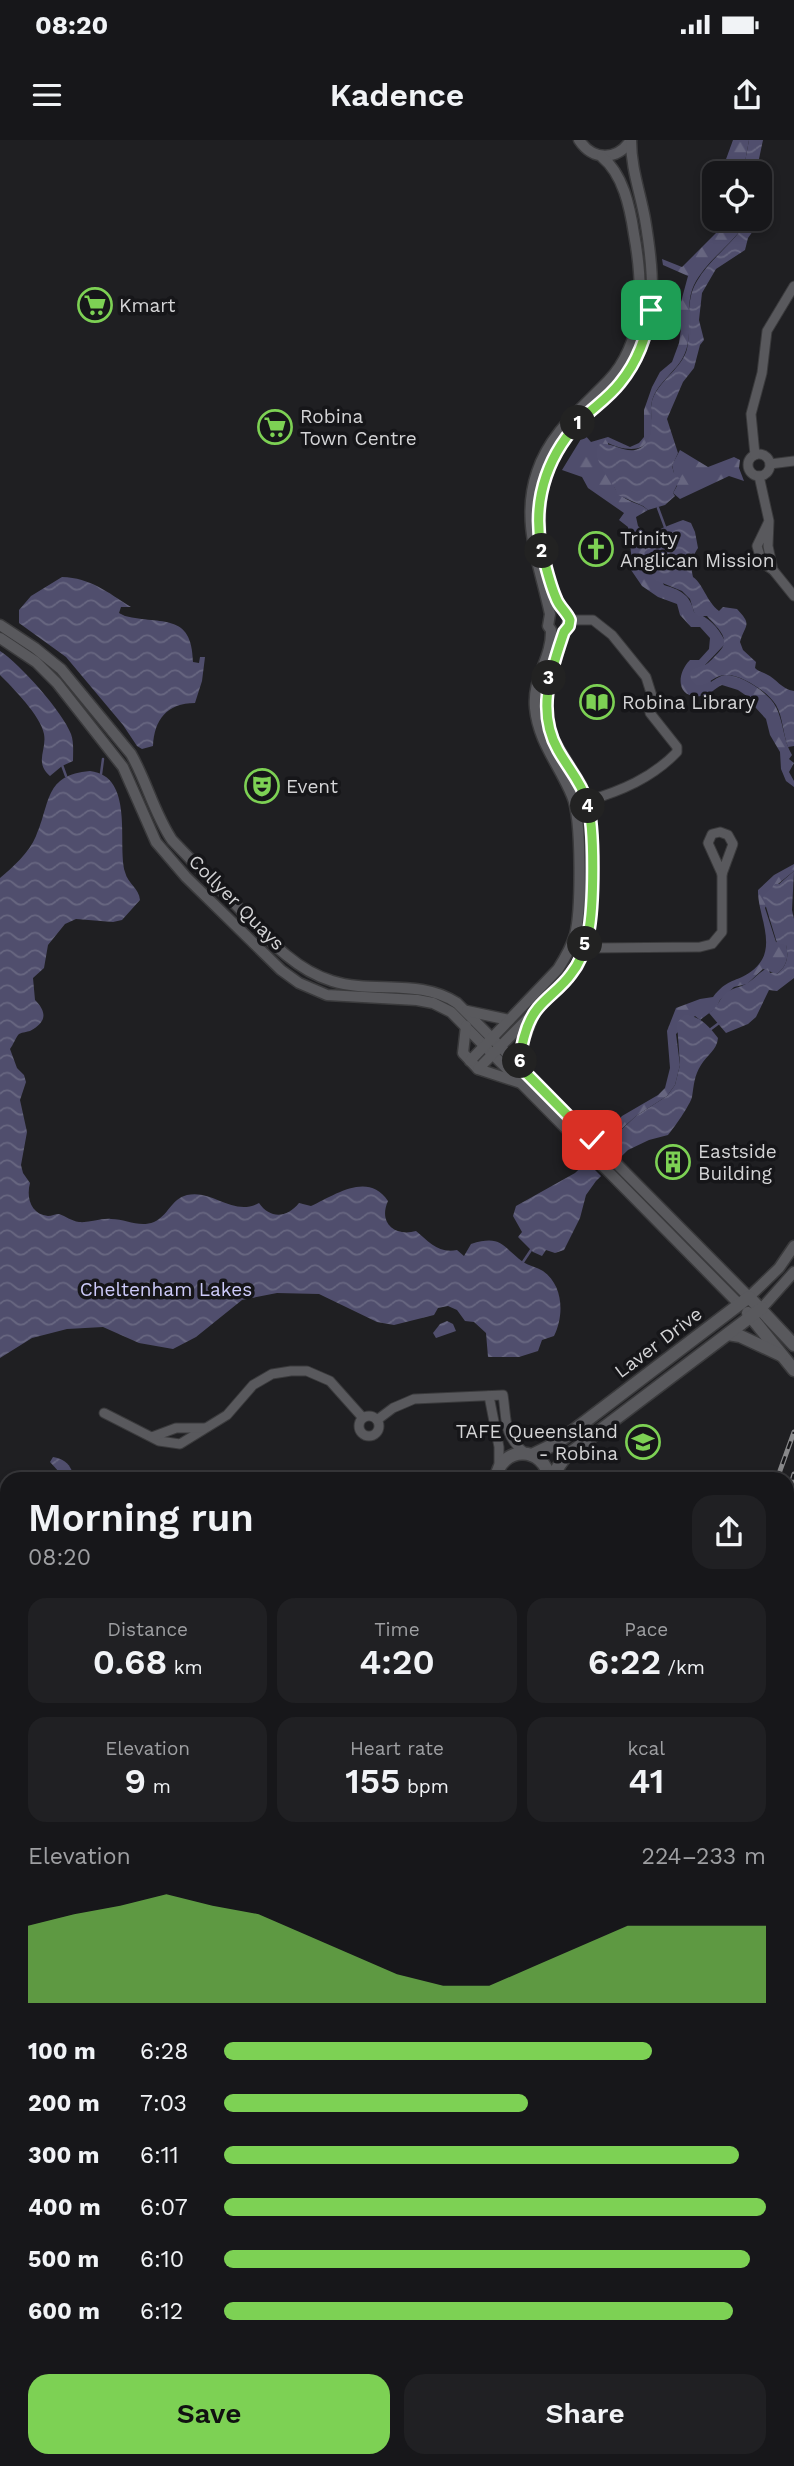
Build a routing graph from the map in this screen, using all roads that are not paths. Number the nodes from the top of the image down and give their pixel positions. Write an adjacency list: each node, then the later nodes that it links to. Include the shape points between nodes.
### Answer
1 (579, 140): 3 (street, via 590,153)
2 (631, 140): 3 (street, via 619,153); 6 (street, via 651,265)
3 (602, 157): 5 (street, via 617,174 632,220)
4 (794, 286): 7 (street, via 767,331 751,414)
5 (639, 308): 6 (street); 12 (street, via 634,334 611,378 559,430 537,471 529,527)
6 (651, 310): 13 (street, via 641,349 627,373 564,439 543,484 538,515 542,548)
7 (755, 455): 9 (street, via 765,456); 10 (street, via 748,467)
8 (794, 461): 9 (street)
9 (769, 464): 10 (street, via 767,472)
10 (759, 476): 11 (street, via 773,570)
11 (794, 596)
12 (550, 614): 13 (street, via 555,610); 15 (street)
13 (566, 616): 16 (street, via 569,626); 18 (street, via 593,620 612,635 646,677 652,696 650,713 677,747 677,752 634,785)
14 (0, 625): 21 (street, Collyer Quays, via 69,677 131,754 172,840 289,957 331,981 435,991)
15 (551, 630): 16 (street); 23 (street, via 550,647 536,681 535,706 544,744 576,809 577,923 558,969)
16 (564, 632): 18 (street, via 548,683 547,716 557,748)
17 (0, 638): 24 (street, Collyer Quays, via 57,683 123,767 156,842 281,970 327,995 433,1003)
18 (587, 801): 20 (street, via 592,837)
19 (722, 874): 20 (street, via 722,932 712,944)
20 (585, 946): 22 (street, via 571,975)
21 (465, 1010): 23 (street); 25 (street, Collyer Quays)
22 (535, 1010): 25 (street); 27 (street, via 521,1047)
23 (509, 1020): 25 (street)
24 (466, 1026): 25 (street, Collyer Quays); 26 (street, via 463,1053)
25 (492, 1046): 26 (street); 27 (street, Collyer Quays); 28 (street, Collyer Quays)
26 (474, 1065): 28 (street)
27 (522, 1069): 29 (street, Collyer Quays)
28 (523, 1084): 29 (street, Collyer Quays)
29 (589, 1143): 32 (street)
30 (794, 1246): 32 (street, Laver Drive)
31 (794, 1272): 33 (street, Laver Drive)
32 (745, 1301): 33 (main road); 34 (main road); 45 (main road, Laver Drive, via 556,1443)
33 (762, 1308): 34 (main road, Laver Drive); 36 (main road)
34 (751, 1317): 35 (main road, Laver Drive); 37 (main road)
35 (728, 1334): 37 (main road); 49 (main road, Laver Drive, via 565,1457)
36 (794, 1345)
37 (784, 1357): 38 (main road)
38 (794, 1370)
39 (489, 1396): 42 (street, via 414,1399); 45 (street, via 503,1395 509,1436); 46 (street, via 499,1447)
40 (104, 1413): 44 (street)
41 (363, 1418): 42 (street); 42 (street, via 358,1426 366,1437 377,1432); 43 (street, via 330,1381 307,1371 292,1371 272,1374 253,1385 227,1415)
42 (377, 1420)
43 (204, 1428): 44 (street, via 176,1428); 44 (street, via 180,1444)
44 (152, 1437)
45 (528, 1454): 47 (main road, Laver Drive, via 507,1458); 48 (main road, via 545,1465)
46 (497, 1472)
47 (498, 1472)
48 (547, 1472)
49 (554, 1472)

